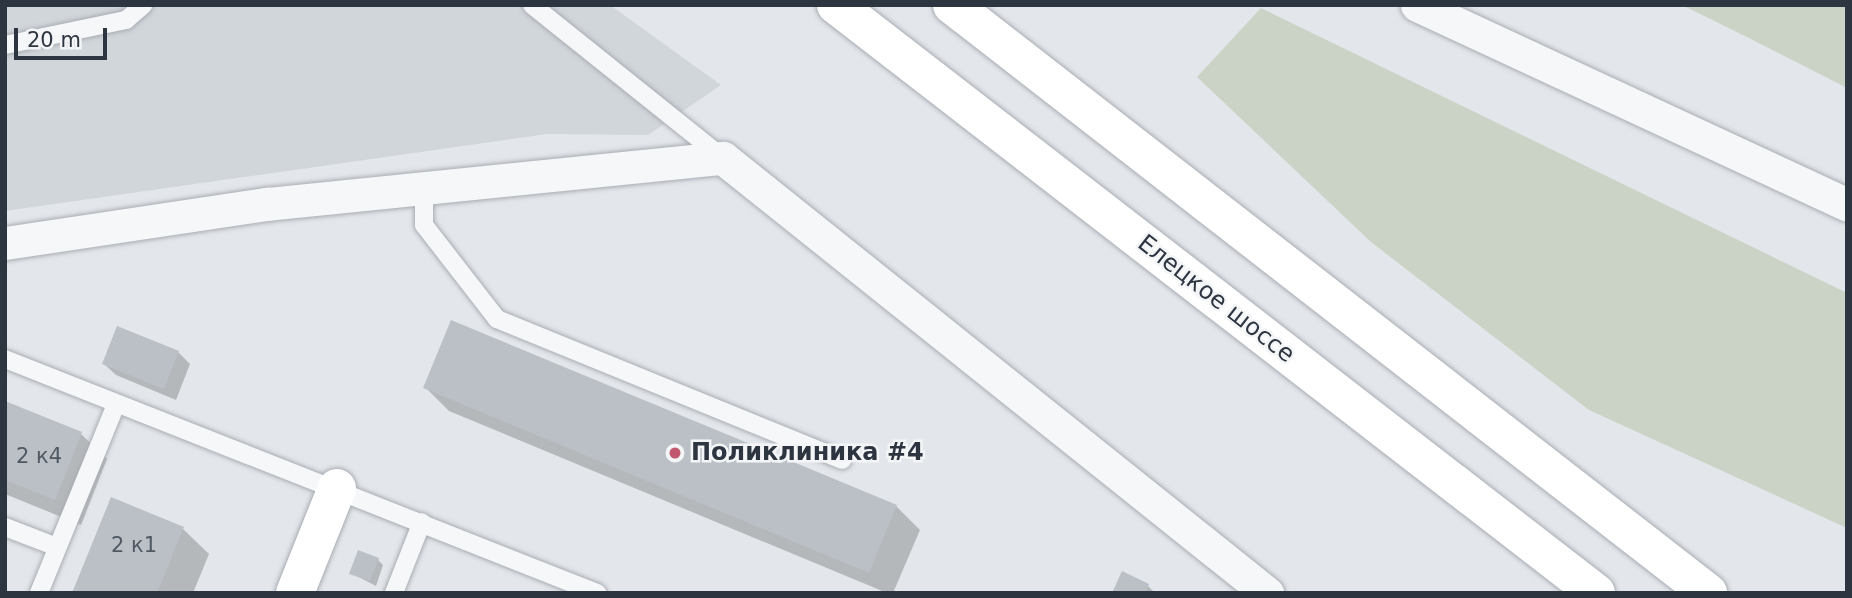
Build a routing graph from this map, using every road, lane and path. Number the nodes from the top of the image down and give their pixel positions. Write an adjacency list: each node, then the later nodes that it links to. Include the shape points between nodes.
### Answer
1 (143, 5): 6 (lane, via 126,20)
2 (531, 5): 7 (lane)
3 (836, 5): 23 (main road, Елецкое шоссе)
4 (952, 5): 24 (main road)
5 (1417, 5): 9 (street)
6 (5, 45)
7 (723, 158): 8 (street); 22 (street)
8 (424, 188): 10 (street, via 267,204); 13 (lane, via 424,226 497,319)
9 (1847, 205)
10 (5, 243)
11 (5, 359): 12 (lane)
12 (116, 404): 14 (lane); 17 (lane)
13 (842, 460)
14 (337, 488): 15 (lane); 19 (main road)
15 (422, 522): 20 (lane); 21 (lane)
16 (5, 527): 17 (lane)
17 (57, 547): 18 (lane)
18 (39, 593)
19 (295, 593)
20 (394, 593)
21 (597, 593)
22 (1266, 593)
23 (1596, 593)
24 (1708, 593)

